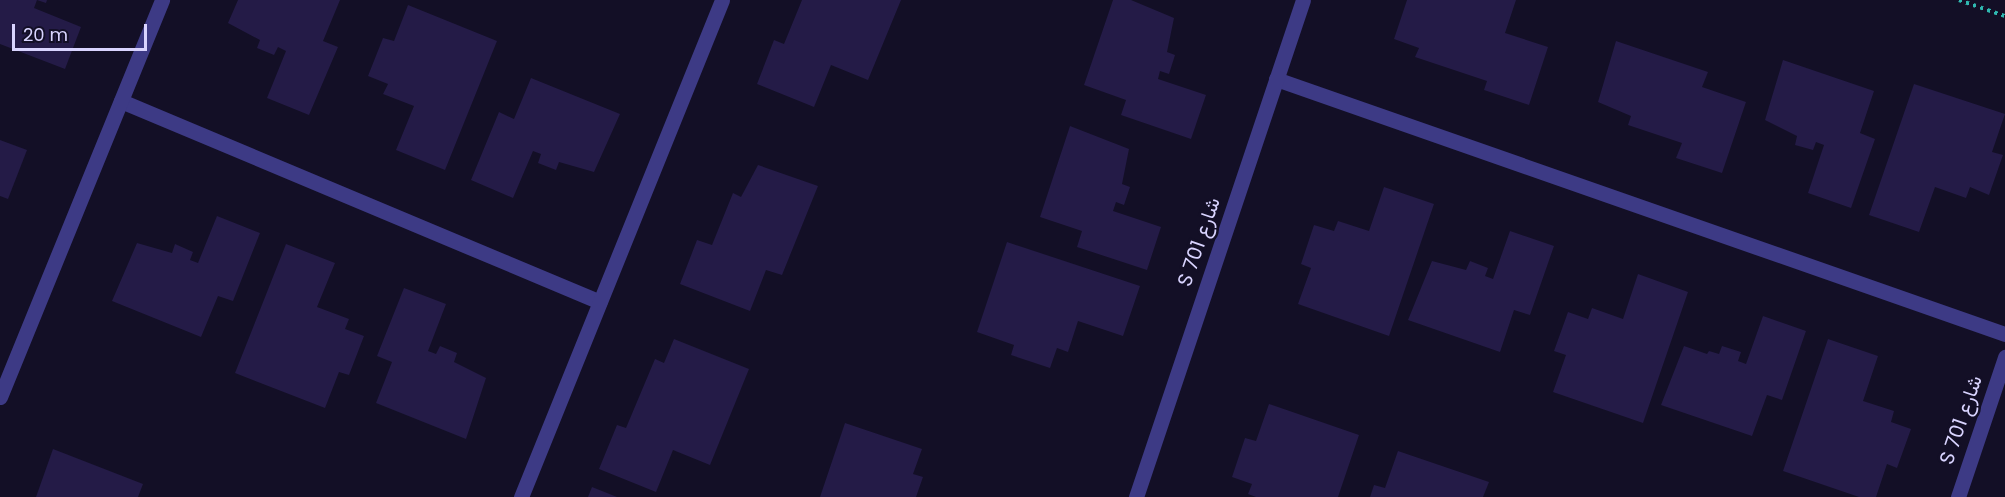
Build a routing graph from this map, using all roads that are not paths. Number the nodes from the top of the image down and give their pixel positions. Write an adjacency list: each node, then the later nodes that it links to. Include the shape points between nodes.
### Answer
1 (162, 0): 5 (street)
2 (722, 0): 6 (street)
3 (1303, 0): 4 (street, S 701 شارع)
4 (1276, 79): 7 (street); 11 (street, S 701 شارع)
5 (121, 101): 6 (street); 9 (street)
6 (600, 302): 10 (street)
7 (2005, 334)
8 (2005, 357): 12 (street, S 701 شارع)
9 (0, 397)
10 (521, 497)
11 (1136, 497)
12 (1958, 497)

